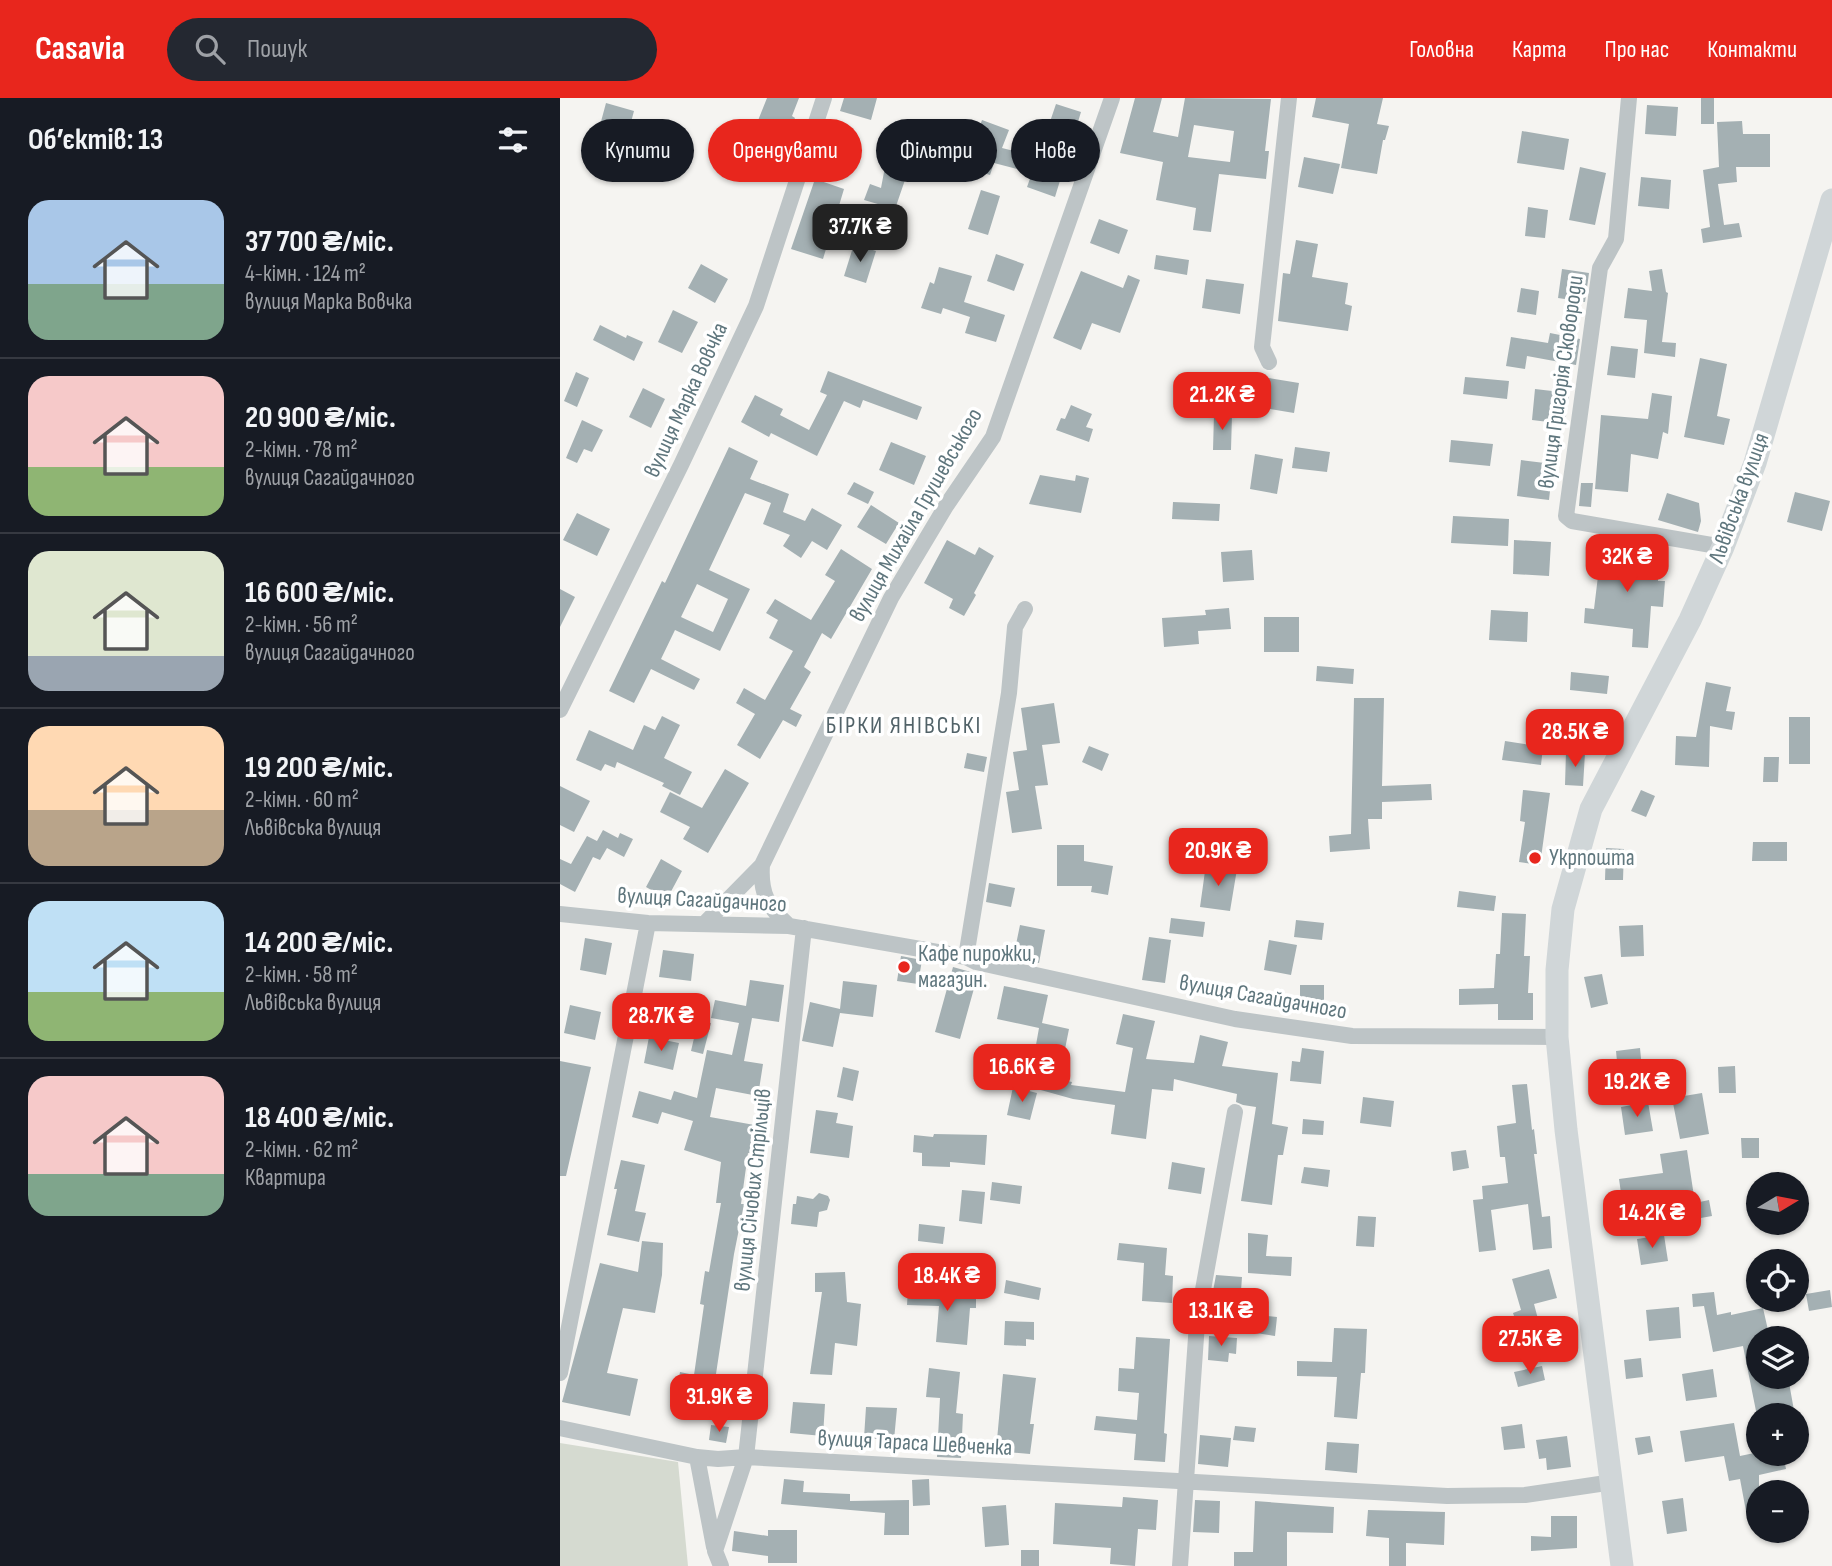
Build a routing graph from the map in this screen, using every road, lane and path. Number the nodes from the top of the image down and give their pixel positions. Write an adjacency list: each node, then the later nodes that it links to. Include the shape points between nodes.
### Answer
1 (824, 98): 9 (street, вулиця Марка Вовчка, via 756,306)
2 (1112, 98): 10 (street, вулиця Михайла Грушевського, via 993,437 891,598)
3 (1290, 98): 6 (street, via 1262,347)
4 (1629, 98): 7 (street, вулиця Григорія Сковороди, via 1616,239 1600,268 1566,516 1572,521)
5 (1832, 200): 7 (main road, Львівська вулиця, via 1755,463)
6 (1269, 362)
7 (1723, 547): 16 (main road, Львівська вулиця, via 1591,809 1563,909)
8 (1025, 609): 15 (street, via 1015,627 1009,694)
9 (560, 710)
10 (762, 865): 13 (street, вулиця Михайла Грушевського); 14 (street, via 761,887 768,902 776,915)
11 (560, 914): 12 (street, вулиця Сагайдачного)
12 (648, 923): 13 (street, вулиця Сагайдачного); 18 (street)
13 (705, 923): 14 (street, вулиця Сагайдачного)
14 (797, 927): 15 (street, вулиця Сагайдачного); 21 (street, вулиця Січових Стрільців)
15 (966, 957): 16 (street, вулиця Сагайдачного, via 1235,1019 1352,1036)
16 (1557, 1037): 23 (main road, Львівська вулиця)
17 (1235, 1112): 22 (street, via 1197,1323)
18 (560, 1373)
19 (560, 1428): 20 (street, вулиця Тараса Шевченка)
20 (697, 1457): 21 (street, вулиця Тараса Шевченка); 24 (street)
21 (746, 1457): 22 (street, вулиця Тараса Шевченка); 24 (street, вулиця Січових Стрільців)
22 (1186, 1482): 23 (street, вулиця Тараса Шевченка, via 1447,1496 1525,1495); 25 (street)
23 (1612, 1482): 26 (main road, Львівська вулиця)
24 (718, 1558)
25 (1180, 1566)
26 (1622, 1566)

